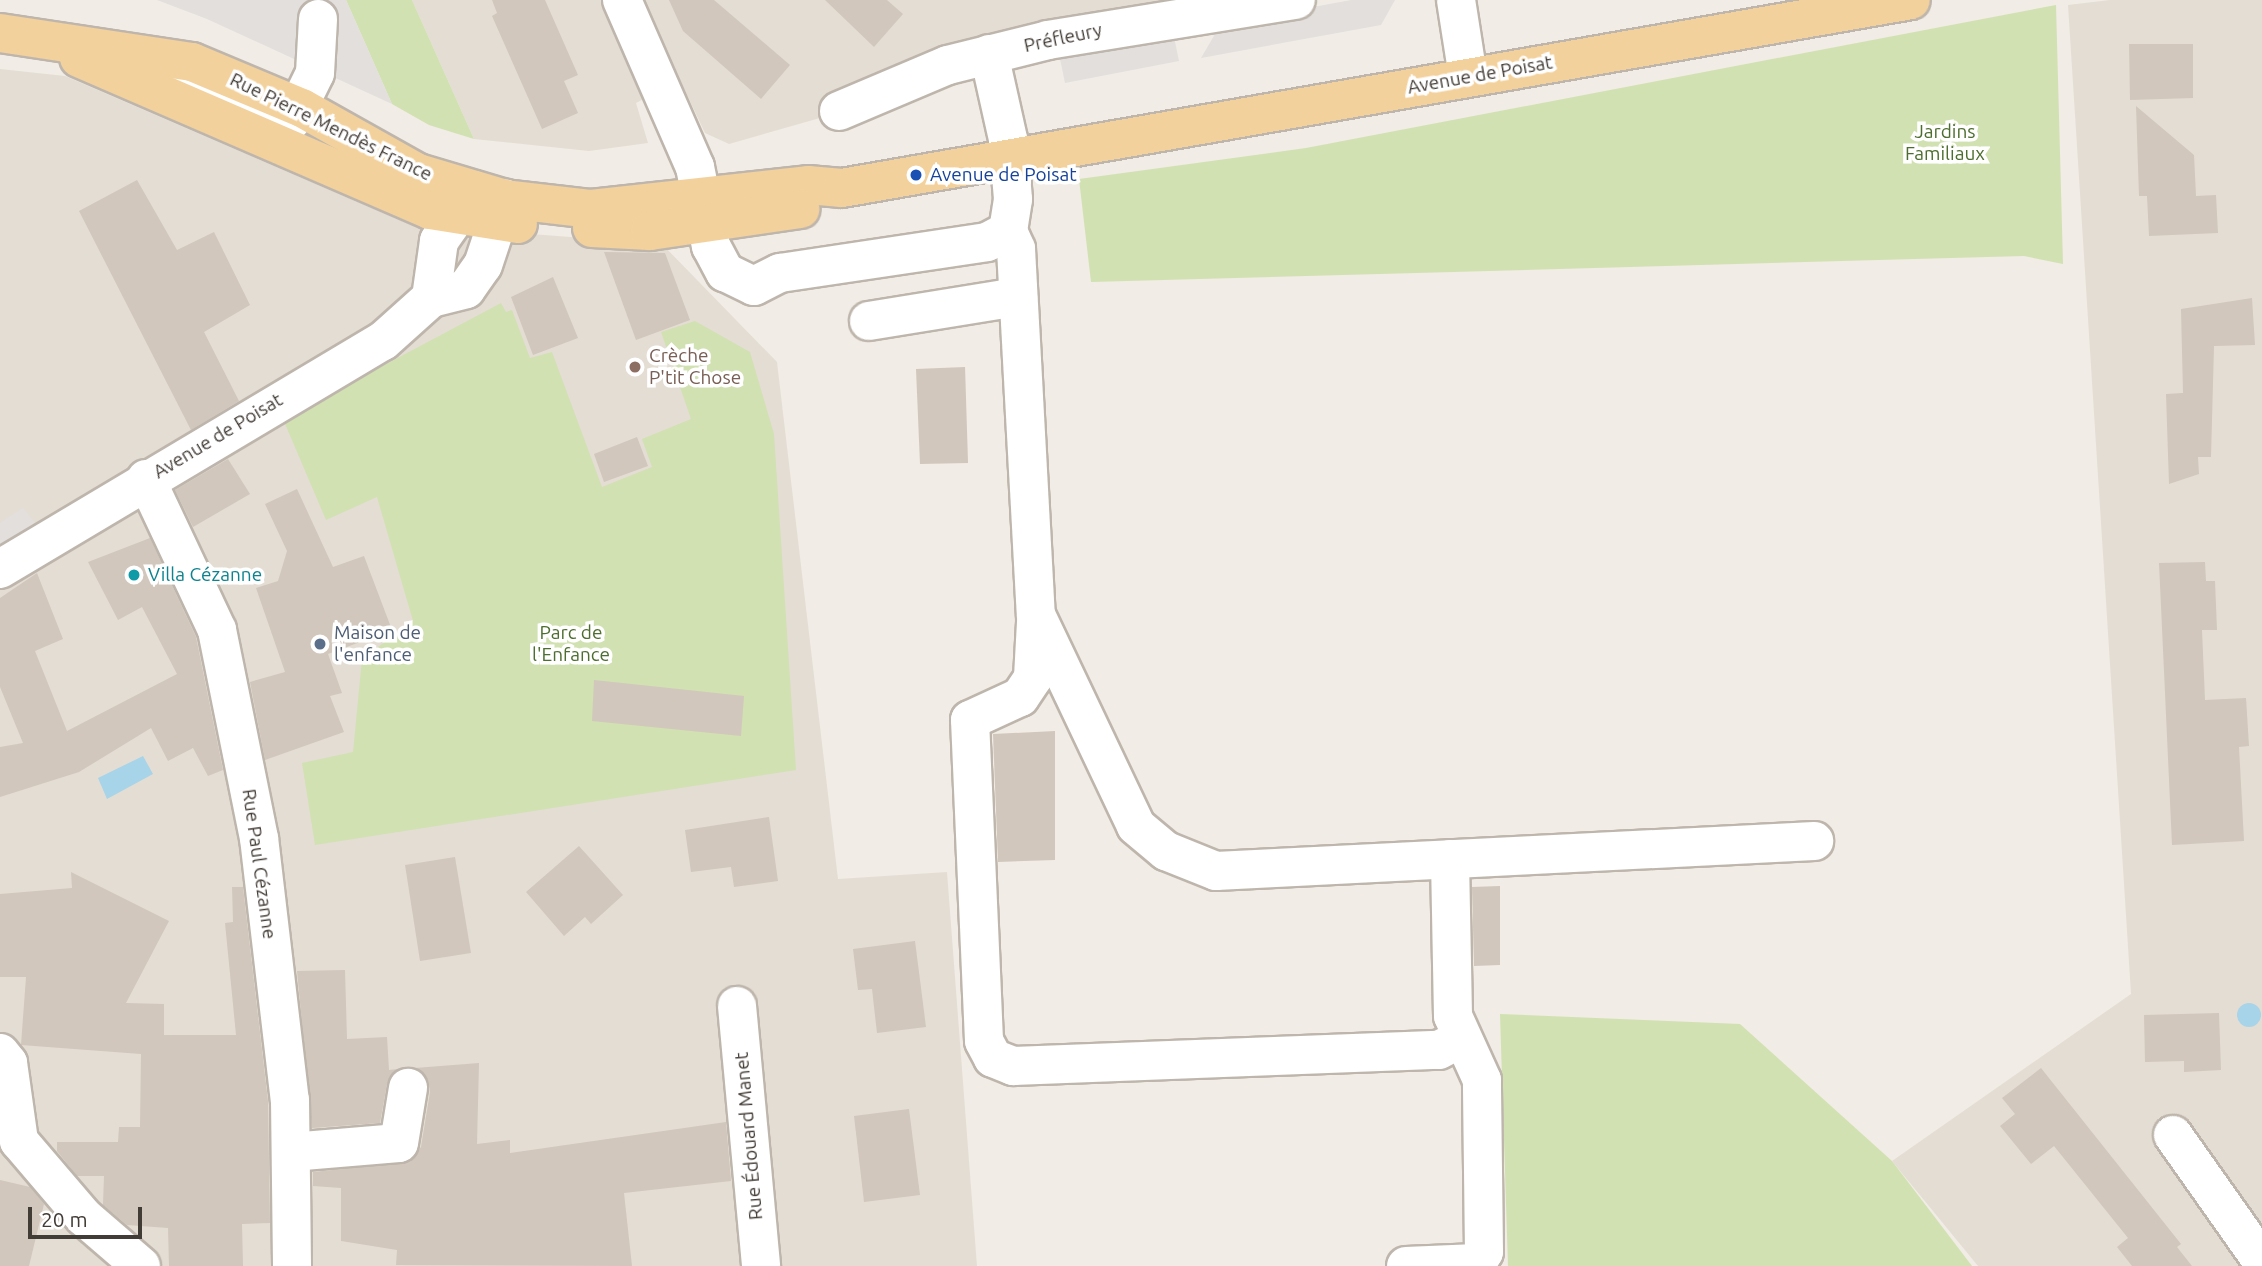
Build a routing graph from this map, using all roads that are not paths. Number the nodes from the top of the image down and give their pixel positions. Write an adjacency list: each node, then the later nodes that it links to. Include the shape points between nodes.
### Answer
1 (622, 0): 14 (street)
2 (1296, 0): 7 (street, Préfleury, via 1227,13 1182,13)
3 (1456, 0): 8 (street)
4 (1911, 0): 8 (main road, Avenue de Poisat)
5 (318, 19): 10 (street, via 317,60)
6 (11, 35): 9 (main road, Rue Pierre Mendès France); 10 (main road, Rue Pierre Mendès France, via 170,56)
7 (989, 54): 11 (street, Préfleury); 12 (street)
8 (1468, 77): 12 (main road, Avenue de Poisat)
9 (135, 79): 10 (street, via 192,86 282,123); 13 (main road, Rue Pierre Mendès France, via 430,210)
10 (302, 108): 13 (main road, Rue Pierre Mendès France)
11 (839, 111)
12 (1007, 159): 14 (main road, Avenue de Poisat, via 842,188 808,184); 15 (street, via 1013,199)
13 (484, 207): 14 (main road, Avenue de Poisat); 18 (street, Avenue de Poisat, via 439,241 431,298 383,341)
14 (704, 209): 15 (street, via 725,272 754,286 780,272 987,242)
15 (1008, 231): 16 (street, via 1016,249)
16 (1018, 298): 17 (street); 20 (street)
17 (869, 321)
18 (146, 479): 19 (street, Avenue de Poisat); 28 (street, Rue Paul Cézanne, via 216,630 259,838)
19 (0, 569)
20 (1036, 615): 22 (street, via 1136,826 1166,852 1216,871); 24 (street, via 1034,678 1020,697 970,720 984,1041 993,1058 1013,1066 1439,1050)
21 (1814, 841): 22 (street)
22 (1450, 859): 24 (street, via 1453,1016)
23 (737, 1006): 32 (street, Rue Édouard Manet)
24 (1462, 1038): 33 (street, via 1482,1080 1485,1252 1477,1263)
25 (0, 1053): 30 (street, via 8,1063 19,1141 84,1217)
26 (408, 1088): 28 (street, via 399,1143)
27 (2174, 1135): 29 (street)
28 (291, 1152): 31 (street, Rue Paul Cézanne)
29 (2262, 1261)
30 (141, 1266)
31 (292, 1266)
32 (761, 1266)
33 (1406, 1266)

